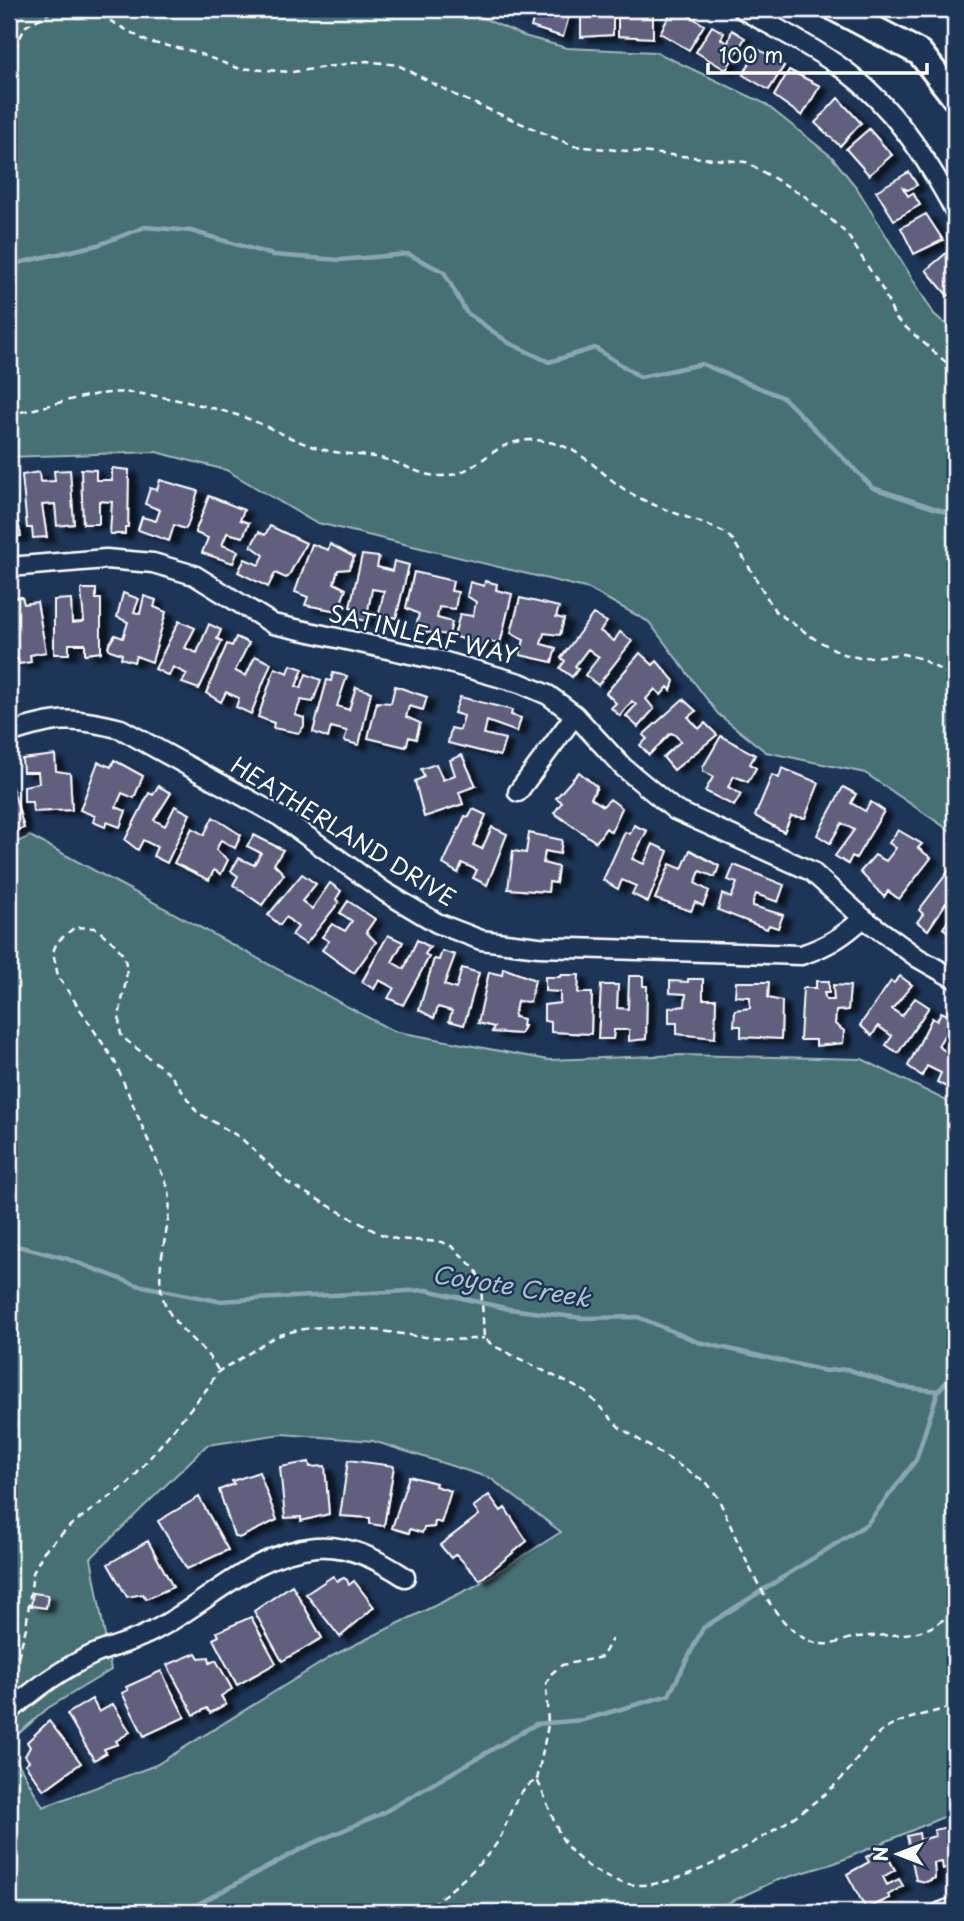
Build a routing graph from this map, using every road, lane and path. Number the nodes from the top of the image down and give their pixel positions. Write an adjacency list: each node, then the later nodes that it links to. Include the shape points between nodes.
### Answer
1 (57, 9): 5 (path, via 26,26)
2 (89, 9): 8 (path, via 148,42 192,51 237,68 292,72 366,61 398,65 574,146 746,162 806,197 847,234 895,318)
3 (742, 9): 7 (street, via 843,69 885,106 909,134)
4 (836, 9): 6 (street, via 920,53)
5 (9, 60)
6 (955, 98)
7 (955, 211)
8 (955, 370)
9 (9, 414): 11 (path, via 92,395 154,396 242,416 322,450 388,460 438,476 458,474 508,442 558,444 587,459 627,492 724,533 733,540 775,611 815,639 860,658 919,657)
10 (9, 567): 12 (street, SATINLEAF WAY, via 106,559 153,563 194,575 273,624 520,683 548,695)
11 (955, 678)
12 (575, 715): 14 (street); 15 (street, SATINLEAF WAY, via 623,767 675,810 811,871)
13 (9, 733): 15 (street, HEATHERLAND DRIVE, via 45,720 92,722 121,729 279,816 427,917 481,940 539,947 801,955 840,938)
14 (518, 792)
15 (863, 918): 16 (street, SATINLEAF WAY)
16 (955, 979)
17 (484, 1338): 18 (path, via 432,1339 355,1328 309,1329 273,1338); 18 (path, via 481,1284 453,1247 396,1239 357,1223 288,1183 241,1138 197,1112 170,1074 122,1037 118,1013 125,957 95,928 75,927 57,942 53,963 115,1062 169,1190 172,1210 160,1270 167,1310 209,1353); 20 (path, via 586,1392 637,1441 707,1483 774,1609 802,1635 822,1645 903,1634 930,1628)
18 (218, 1370): 22 (path, via 211,1385 129,1482 44,1551 33,1573 18,1657)
19 (405, 1577): 24 (street, via 374,1556 318,1546 276,1554 147,1634 49,1679)
20 (955, 1613)
21 (612, 1639): 25 (path, via 602,1657 562,1665 546,1684 548,1725)
22 (9, 1665)
23 (955, 1706): 25 (path, via 885,1729 812,1804 747,1848 641,1886 607,1877 576,1856)
24 (9, 1712)
25 (537, 1780): 27 (path, via 514,1802 496,1845)
26 (955, 1907): 28 (street)
27 (422, 1912)
28 (942, 1912)

